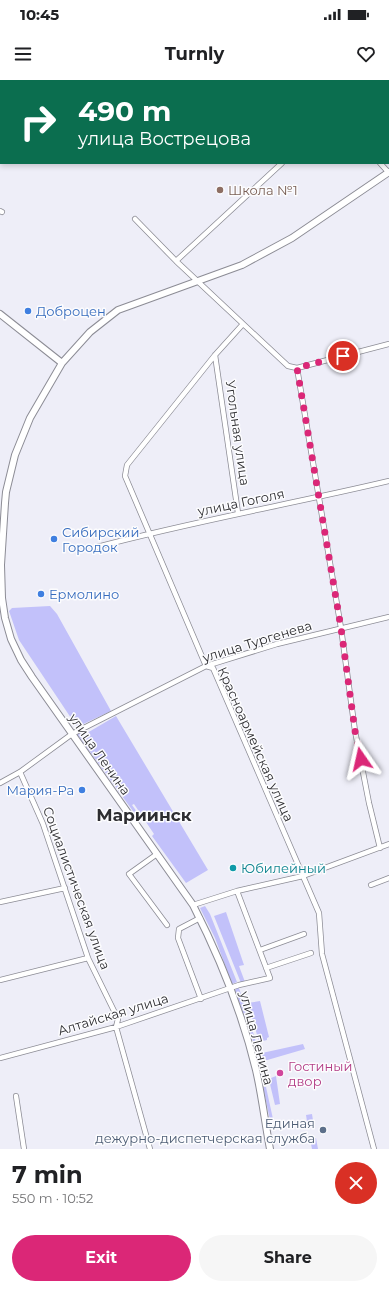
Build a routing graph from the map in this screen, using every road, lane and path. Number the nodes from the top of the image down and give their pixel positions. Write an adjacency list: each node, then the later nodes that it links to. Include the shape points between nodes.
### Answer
1 (281, 164): 5 (street)
2 (381, 164): 3 (street)
3 (389, 173): 6 (main road, улица Ленина, via 292,238 242,265)
4 (135, 218): 5 (street)
5 (176, 261): 6 (street)
6 (197, 281): 8 (street); 11 (main road, улица Ленина, via 118,310 90,332)
7 (0, 314): 11 (main road)
8 (243, 324): 10 (street, Красноармейская улица); 12 (street, via 288,366)
9 (389, 344): 12 (street)
10 (215, 355): 15 (street, Угольная улица); 16 (street, Красноармейская улица, via 127,465 125,476)
11 (62, 363): 21 (main road, улица Ленина, via 30,418 15,455 6,492 1,565 5,618 11,640 21,660)
12 (297, 368): 14 (street)
13 (389, 481): 14 (street, улица Гоголя)
14 (318, 498): 15 (street, улица Гоголя); 19 (street)
15 (238, 513): 16 (street, улица Гоголя)
16 (149, 533): 17 (street, улица Гоголя); 20 (street, Красноармейская улица)
17 (97, 547)
18 (389, 617): 19 (street, улица Тургенева)
19 (341, 628): 20 (street, улица Тургенева); 25 (street, via 355,731)
20 (206, 666): 21 (street, улица Тургенева); 27 (street, Красноармейская улица, via 213,668)
21 (72, 734): 22 (street, улица Тургенева); 26 (main road, улица Ленина)
22 (20, 772): 23 (street, улица Тургенева); 30 (street, Социалистическая улица, via 43,824)
23 (0, 783)
24 (389, 844): 25 (street)
25 (380, 848): 27 (street)
26 (157, 854): 33 (main road, улица Ленина); 35 (street, via 129,874)
27 (303, 876): 31 (street); 50 (street, Красноармейская улица, via 319,913 322,954)
28 (389, 878): 29 (street)
29 (371, 885)
30 (65, 888): 32 (street); 39 (street, Социалистическая улица)
31 (237, 891): 33 (street); 37 (street)
32 (0, 902)
33 (193, 905): 34 (main road, улица Ленина)
34 (200, 918): 42 (main road, улица Ленина); 43 (street, via 179,928 178,938)
35 (168, 926)
36 (304, 934): 37 (street)
37 (260, 950): 40 (street)
38 (311, 953): 40 (street)
39 (88, 958): 41 (street); 44 (street, Социалистическая улица, via 118,1019)
40 (266, 968): 42 (street, Алтайская улица, via 270,978)
41 (0, 980)
42 (231, 988): 43 (street, Алтайская улица); 49 (main road, улица Ленина, via 256,1070)
43 (201, 999): 44 (street, Алтайская улица)
44 (116, 1027): 45 (street, Алтайская улица); 48 (street, Социалистическая улица)
45 (0, 1058)
46 (16, 1096): 47 (street)
47 (24, 1149)
48 (150, 1149)
49 (270, 1149)
50 (374, 1149)

